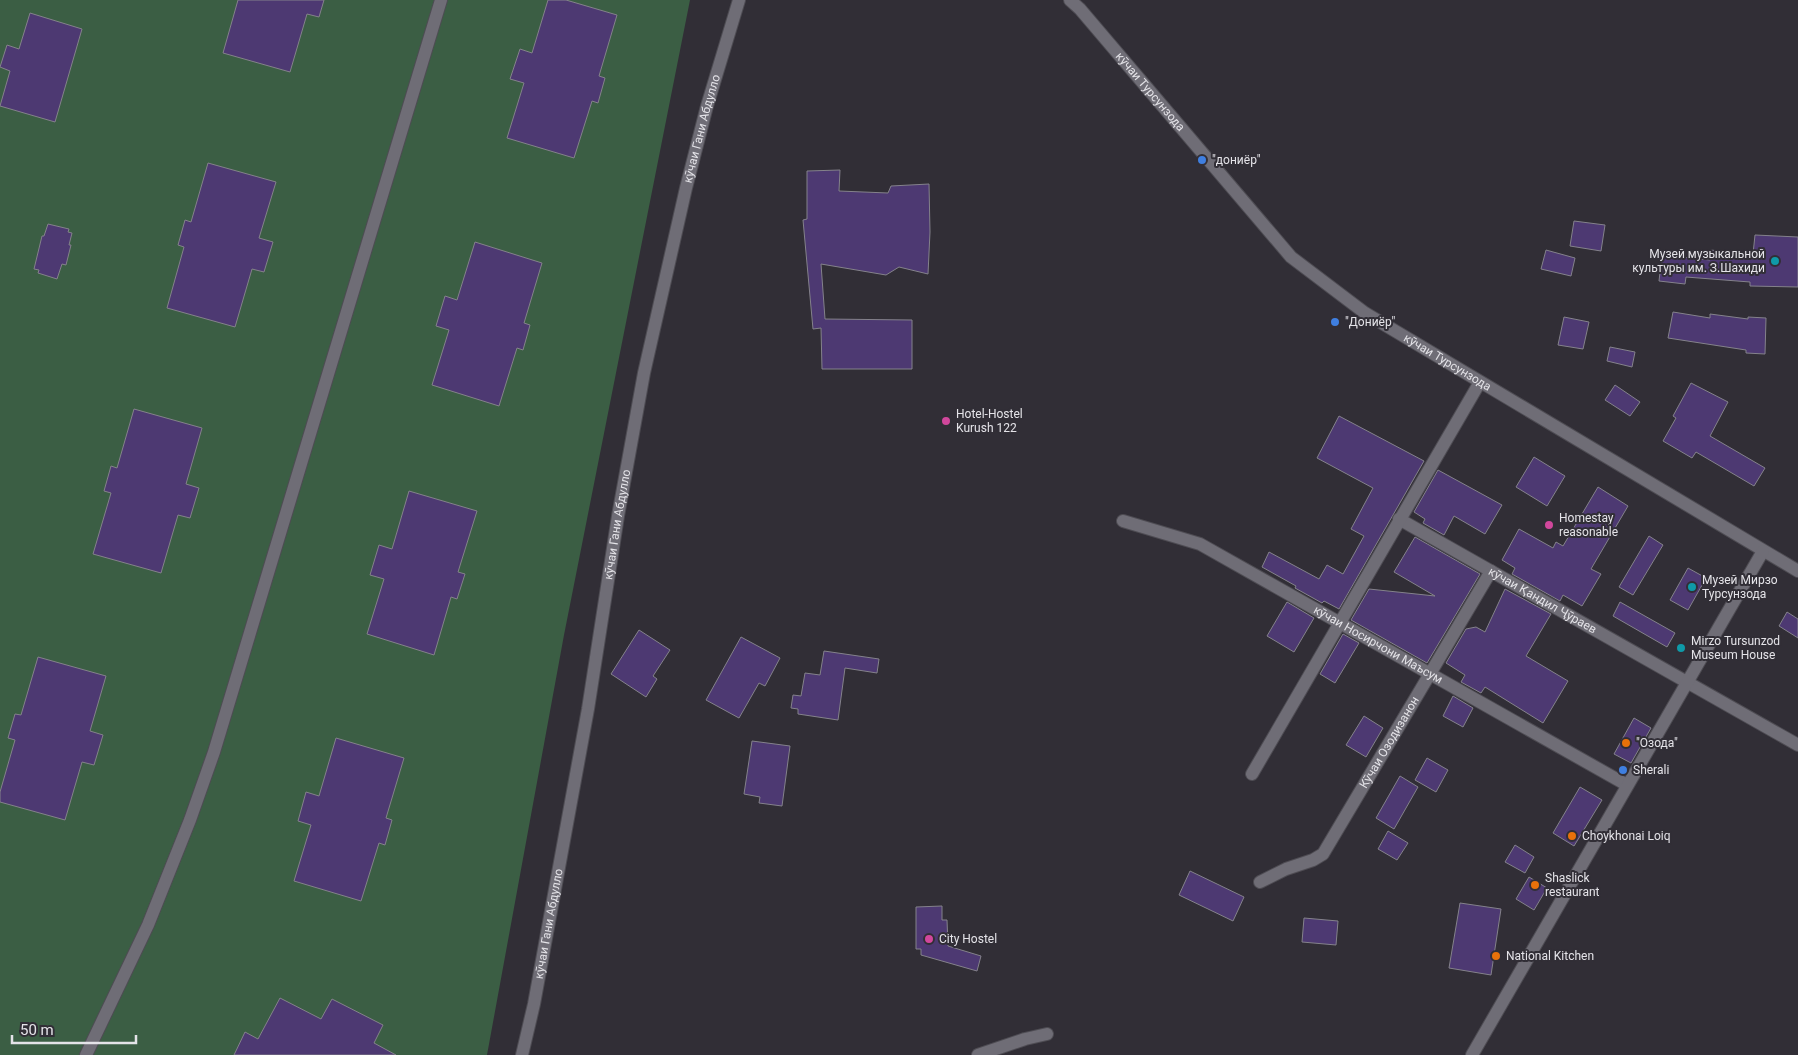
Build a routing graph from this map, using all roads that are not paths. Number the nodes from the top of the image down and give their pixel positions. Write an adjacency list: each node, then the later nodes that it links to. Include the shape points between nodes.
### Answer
1 (440, 0): 18 (street, via 214,752 148,925)
2 (739, 0): 19 (street, кӯчаи Гани Абдулло, via 686,188 644,373 588,709)
3 (1070, 0): 4 (street, кӯчаи Турсунзода, via 1291,257 1365,313)
4 (1480, 382): 5 (street); 7 (street, кӯчаи Турсунзода)
5 (1399, 519): 8 (street, кӯчаи Қандил Ҷӯраев); 10 (street)
6 (1123, 521): 10 (street, кӯчаи Носирчони Маъсум, via 1200,544)
7 (1763, 551): 9 (street, кӯчаи Турсунзода); 12 (street)
8 (1491, 571): 11 (street, Кӯчаи Озодизанон); 12 (street, кӯчаи Қандил Ҷӯраев)
9 (1798, 572)
10 (1339, 622): 11 (street, кӯчаи Носирчони Маъсум); 14 (street)
11 (1431, 673): 15 (street, кӯчаи Носирчони Маъсум); 16 (street, Кӯчаи Озодизанон, via 1323,854)
12 (1686, 682): 13 (street, кӯчаи Қандил Ҷӯраев); 15 (street)
13 (1798, 745)
14 (1252, 774)
15 (1627, 785): 21 (street)
16 (1260, 882)
17 (1048, 1034): 20 (street)
18 (86, 1055)
19 (522, 1055)
20 (978, 1055)
21 (1472, 1055)

